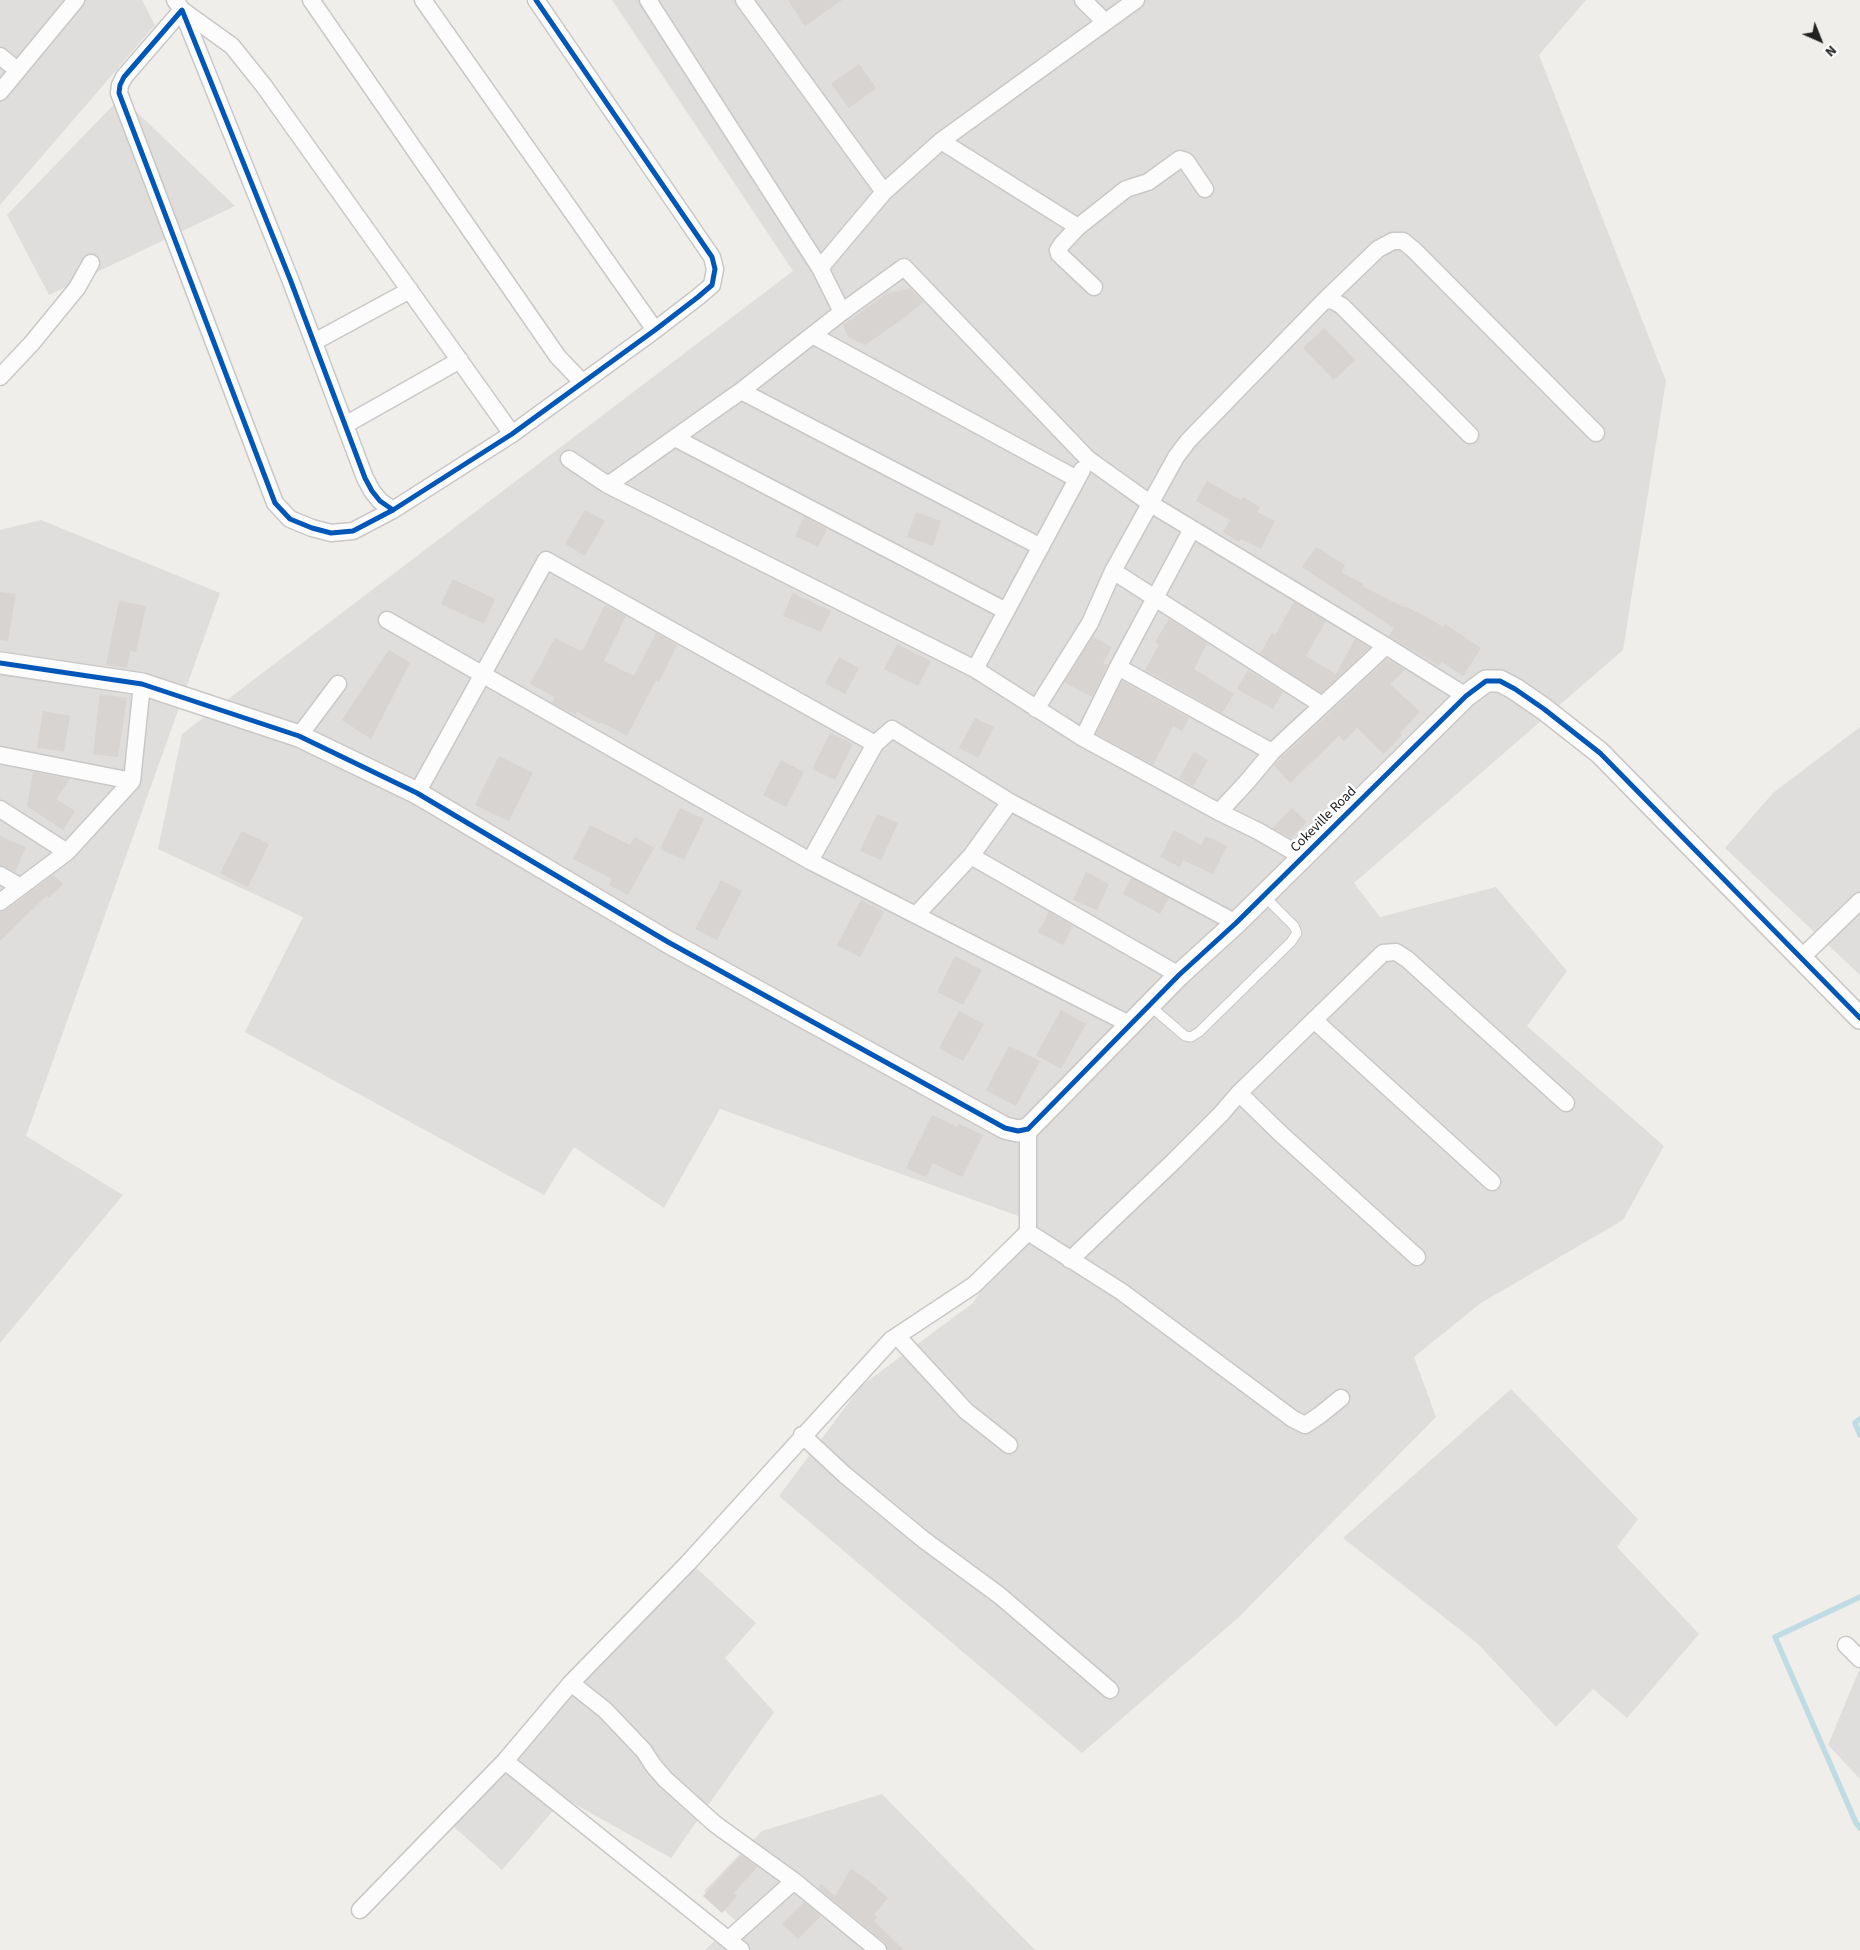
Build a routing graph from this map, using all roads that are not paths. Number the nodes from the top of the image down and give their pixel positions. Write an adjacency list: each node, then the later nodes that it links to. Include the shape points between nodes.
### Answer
1 (76, 0): 12 (street)
2 (311, 0): 29 (street, via 558,357)
3 (423, 0): 24 (street)
4 (536, 0): 24 (street, via 712,256 715,269 712,285)
5 (648, 0): 19 (street)
6 (744, 0): 16 (street)
7 (1083, 0): 10 (street)
8 (1136, 0): 10 (street)
9 (178, 5): 21 (street, via 232,46); 26 (street); 41 (street, via 124,77 119,93 275,503 290,519 331,533 353,531)
10 (1105, 22): 14 (street)
11 (0, 56): 12 (street)
12 (17, 70): 13 (street)
13 (0, 92)
14 (941, 141): 16 (street); 17 (street)
15 (1205, 189): 17 (street, via 1186,161 1180,159 1148,182 1126,189)
16 (884, 192): 19 (street)
17 (1078, 227): 20 (street, via 1058,250 1059,254)
18 (92, 263): 28 (street, via 71,295)
19 (820, 268): 23 (street)
20 (1094, 287)
21 (410, 290): 26 (street); 27 (street)
22 (1324, 301): 32 (street, via 1378,249 1393,240 1402,241); 34 (street, via 1332,300 1342,306); 40 (street, via 1188,441 1176,456)
23 (842, 312): 25 (street); 37 (street, via 904,267)
24 (656, 330): 29 (street)
25 (814, 336): 30 (street); 38 (street)
26 (314, 342): 31 (street)
27 (460, 360): 31 (street); 33 (street)
28 (0, 377)
29 (583, 383): 33 (street)
30 (741, 391): 35 (street); 43 (street)
31 (345, 426): 41 (street, via 372,491)
32 (1596, 433)
33 (512, 434): 41 (street)
34 (1470, 436)
35 (674, 438): 39 (street); 46 (street)
36 (569, 459): 39 (street)
37 (1088, 459): 38 (street); 40 (street)
38 (1077, 480): 43 (street)
39 (608, 485): 51 (street)
40 (1150, 504): 42 (street); 44 (street)
41 (392, 510)
42 (1192, 529): 45 (street); 48 (street)
43 (1040, 547): 46 (street)
44 (1113, 571): 45 (street); 57 (street, via 1090,623)
45 (1155, 598): 50 (street); 56 (street)
46 (1006, 610): 51 (street)
47 (386, 620): 52 (street)
48 (1386, 646): 55 (street); 56 (street)
49 (0, 662): 53 (street)
50 (1118, 667): 59 (street); 61 (street)
51 (975, 670): 57 (street)
52 (481, 674): 60 (street, via 546,560); 64 (street); 71 (street)
53 (142, 684): 58 (street); 63 (street)
54 (338, 684): 58 (street)
55 (1466, 696): 70 (street, Cokeville Road); 79 (street, Cokeville Road, via 1486,682 1500,681 1544,709 1600,754)
56 (1322, 705): 61 (street)
57 (1036, 709): 59 (street)
58 (299, 736): 64 (street)
59 (1083, 738): 67 (street)
60 (875, 744): 65 (street, via 892,728); 71 (street)
61 (1272, 752): 67 (street)
62 (0, 755): 63 (street)
63 (132, 781): 68 (street)
64 (417, 794): 87 (street, via 668,942 1005,1128)
65 (1010, 802): 69 (street); 78 (street)
66 (0, 809): 68 (street)
67 (1219, 812): 70 (street)
68 (67, 852): 73 (street)
69 (971, 856): 77 (street); 80 (street)
70 (1303, 857): 74 (street, Cokeville Road)
71 (810, 862): 77 (street)
72 (0, 875): 73 (street)
73 (20, 886): 75 (street)
74 (1264, 896): 78 (street, Cokeville Road); 81 (lane, via 1297,933 1292,942 1199,1032 1191,1037 1185,1036)
75 (0, 902)
76 (1860, 902): 79 (street)
77 (916, 915): 84 (street)
78 (1236, 923): 80 (street, Cokeville Road)
79 (1802, 958): 82 (street)
80 (1179, 975): 81 (street, Cokeville Road)
81 (1149, 1005): 84 (street, Cokeville Road)
82 (1860, 1018)
83 (1314, 1020): 85 (street); 86 (street, via 1383,953 1396,952); 88 (street)
84 (1131, 1025): 87 (street, Cokeville Road)
85 (1239, 1093): 90 (street); 91 (street, via 1174,1161)
86 (1566, 1103)
87 (1028, 1129): 89 (street)
88 (1492, 1182)
89 (1028, 1232): 91 (street); 92 (street, via 974,1285)
90 (1417, 1257)
91 (1070, 1260): 93 (street, via 1122,1292 1293,1419 1305,1425)
92 (898, 1336): 94 (street); 95 (street, via 966,1411)
93 (1341, 1398)
94 (802, 1435): 98 (street, via 688,1563); 99 (street, via 909,1528 999,1596)
95 (1009, 1445)
96 (1846, 1644): 97 (street)
97 (1860, 1659)
98 (571, 1683): 100 (street); 101 (street, via 605,1710 678,1792 715,1824)
99 (1110, 1690)
100 (505, 1761): 102 (street); 103 (street)
101 (794, 1881): 103 (street); 104 (street)
102 (360, 1910)
103 (734, 1945)
104 (871, 1948)

